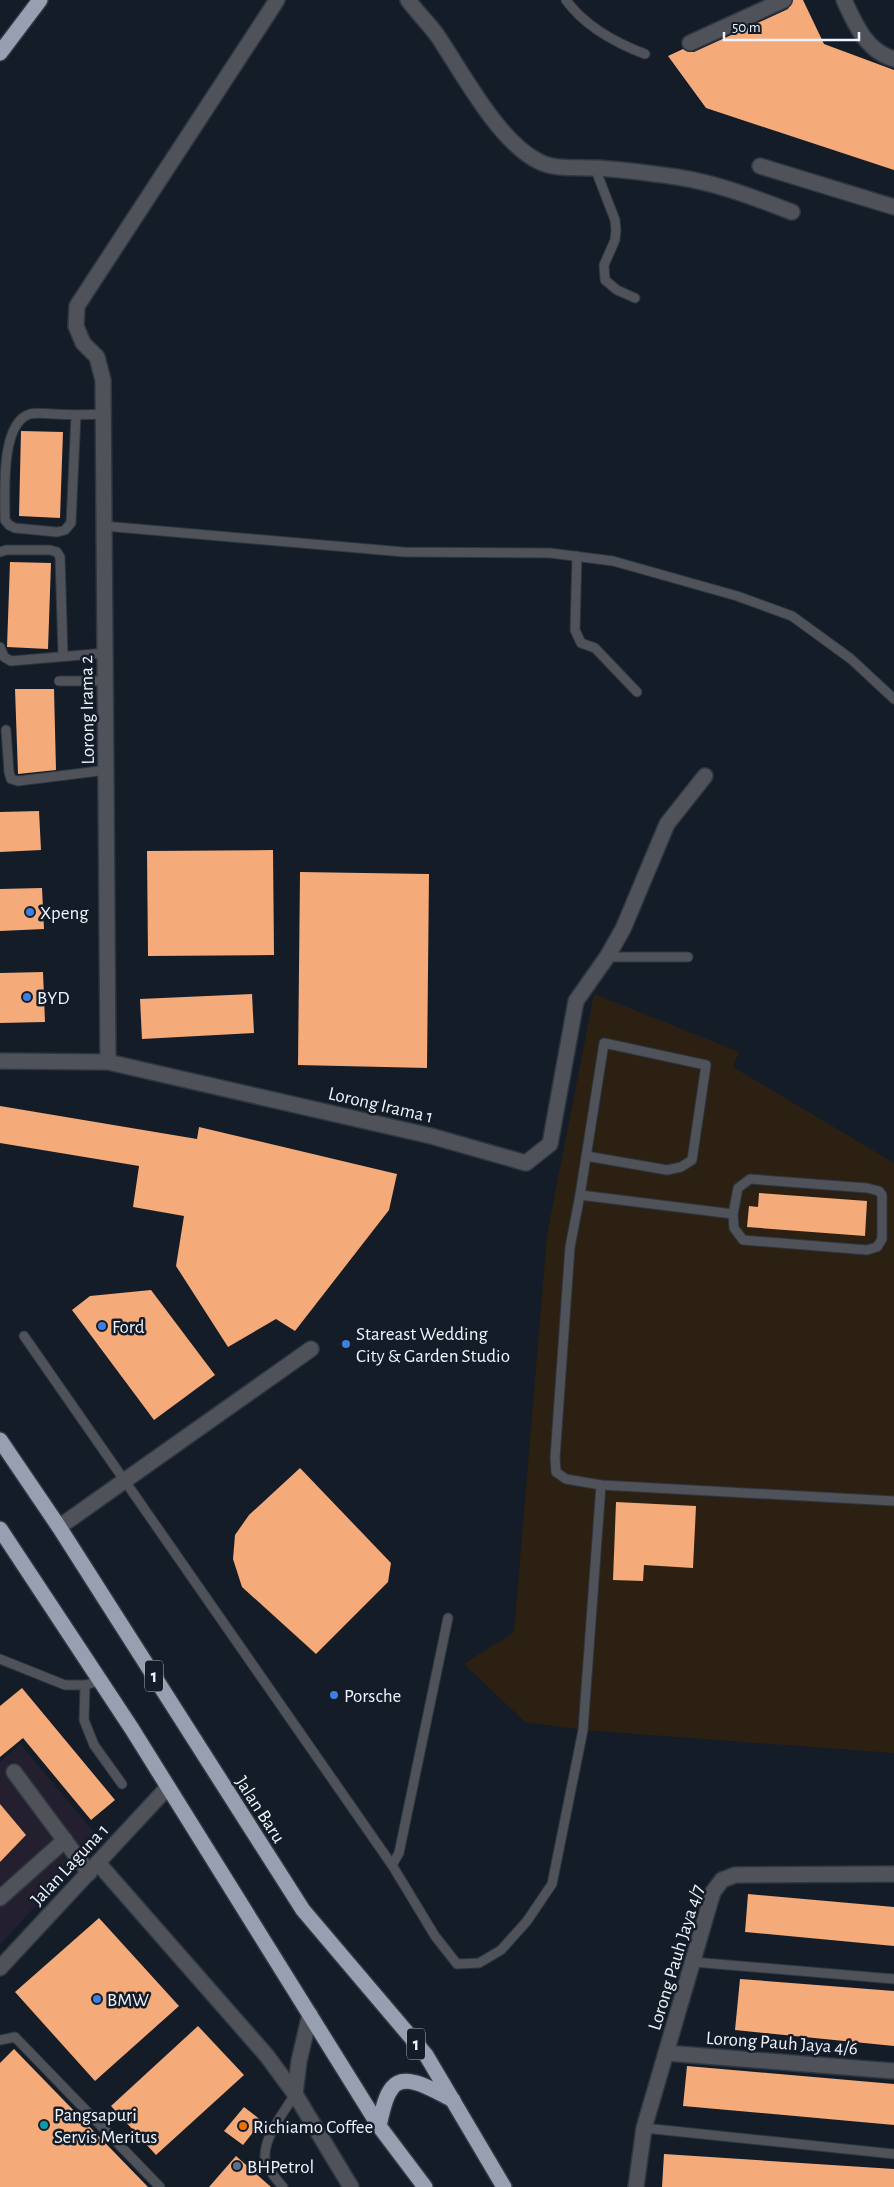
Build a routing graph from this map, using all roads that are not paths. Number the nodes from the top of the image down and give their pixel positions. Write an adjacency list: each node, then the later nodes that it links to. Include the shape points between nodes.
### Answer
1 (40, 0): 8 (highway)
2 (277, 0): 16 (street, Lorong Irama 2, via 77,306 76,326 82,343 97,357 103,380)
3 (408, 0): 12 (street, via 516,144 538,162 559,167)
4 (566, 0): 9 (lane, via 573,10 600,31)
5 (784, 0): 7 (street)
6 (844, 0): 10 (street, via 860,33 872,47)
7 (690, 44)
8 (0, 52)
9 (645, 54)
10 (894, 58)
11 (760, 166): 13 (street)
12 (595, 168): 14 (street, via 677,177 713,185); 15 (lane, via 616,230 604,265 606,280 617,290)
13 (894, 207)
14 (792, 212)
15 (635, 298)
16 (103, 414): 17 (lane); 18 (street, Lorong Irama 2)
17 (76, 415): 17 (lane, via 31,413 19,420 12,430 5,464 5,520 9,525 56,532 65,530 72,523)
18 (104, 526): 20 (lane, via 404,552); 22 (street, Lorong Irama 2)
19 (0, 552): 23 (lane, via 57,552 60,557)
20 (577, 556): 26 (lane, via 576,630 581,643 595,648); 27 (lane, via 613,561 737,596 792,616 851,658)
21 (0, 647): 23 (lane, via 4,657 11,660)
22 (105, 653): 23 (lane); 24 (street, Lorong Irama 2)
23 (63, 656)
24 (106, 681): 25 (lane); 29 (street, Lorong Irama 2)
25 (59, 682)
26 (637, 692)
27 (894, 699)
28 (6, 730): 29 (lane, via 9,772 18,781)
29 (107, 770): 34 (street, Lorong Irama 2)
30 (705, 776): 31 (street, via 667,824 623,929)
31 (607, 957): 32 (lane); 34 (street, Lorong Irama 1, via 576,1001 550,1144 526,1163 431,1136)
32 (688, 957)
33 (0, 1061): 34 (street, Lorong Irama 1)
34 (108, 1062)
35 (586, 1156): 35 (lane, via 604,1043 706,1065 692,1160 667,1170); 36 (lane)
36 (580, 1196): 37 (lane); 42 (lane, via 570,1247 556,1472 566,1479)
37 (733, 1214): 37 (lane, via 738,1188 750,1179 867,1188 882,1195 882,1239 877,1247 866,1250 743,1240 734,1228)
38 (24, 1336): 41 (lane)
39 (311, 1349): 41 (street)
40 (0, 1440): 44 (highway, Jalan Baru / 1)
41 (124, 1480): 44 (street); 54 (lane)
42 (601, 1485): 43 (lane); 54 (lane, via 583,1730 552,1884 527,1921 501,1950 479,1963 457,1964 435,1936)
43 (894, 1501)
44 (59, 1527): 66 (highway, Jalan Baru / 1, via 303,1910 426,2055)
45 (2, 1539): 48 (highway)
46 (448, 1618): 54 (lane, via 399,1853)
47 (0, 1659): 49 (lane, via 65,1685)
48 (100, 1681): 49 (lane); 52 (highway)
49 (84, 1685): 51 (lane, via 84,1720 94,1745)
50 (14, 1772): 53 (street)
51 (122, 1784)
52 (168, 1787): 55 (street, Jalan Laguna 1); 61 (highway)
53 (65, 1840): 55 (street); 57 (street)
54 (392, 1866)
55 (93, 1868): 59 (street, Jalan Laguna 1); 65 (street, via 267,2056)
56 (894, 1874): 58 (street, Lorong Pauh Jaya 4/7, via 735,1875 722,1880 713,1892)
57 (0, 1898)
58 (693, 1962): 60 (lane); 63 (street, Lorong Pauh Jaya 4/7)
59 (0, 1968)
60 (894, 1979)
61 (310, 2014): 65 (street); 67 (highway)
62 (0, 2040): 70 (lane, via 15,2037)
63 (666, 2053): 64 (street, Lorong Pauh Jaya 4/6); 68 (street, Lorong Pauh Jaya 4/7)
64 (894, 2071)
65 (295, 2094): 71 (lane, via 269,2138 265,2158); 72 (street)
66 (453, 2100): 67 (highway, via 416,2083 401,2082 392,2088); 74 (highway, Jalan Baru / 1)
67 (379, 2126): 73 (highway)
68 (644, 2128): 69 (lane); 75 (street, Lorong Pauh Jaya 4/7)
69 (894, 2154)
70 (160, 2187)
71 (283, 2187)
72 (351, 2187)
73 (424, 2187)
74 (504, 2187)
75 (636, 2187)

